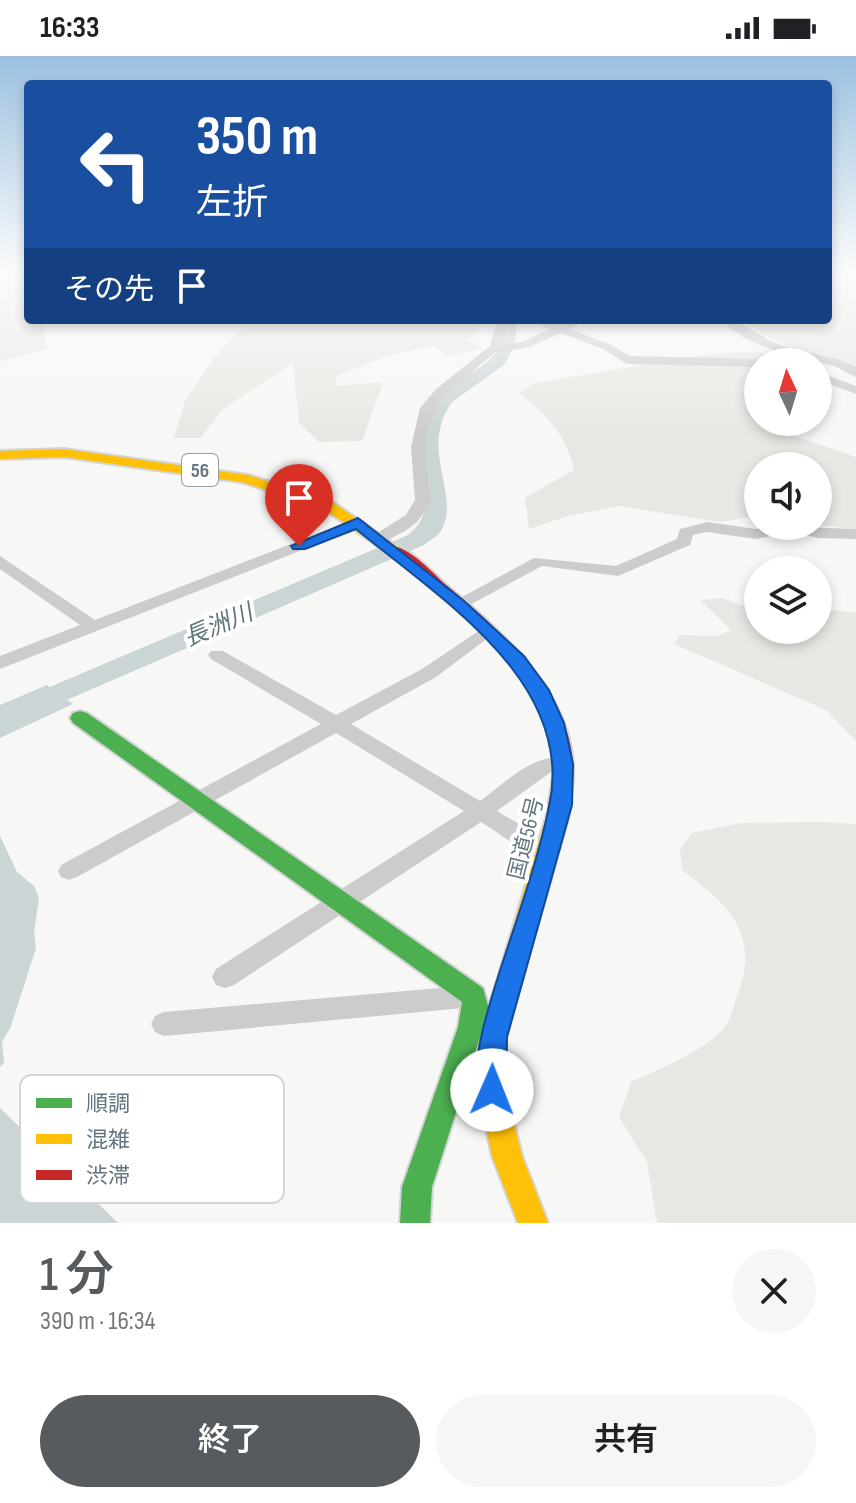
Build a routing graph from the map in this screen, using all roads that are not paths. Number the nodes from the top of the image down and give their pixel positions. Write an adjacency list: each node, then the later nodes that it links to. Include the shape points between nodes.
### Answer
1 (502, 325): 6 (street)
2 (552, 325): 5 (street)
3 (569, 325): 5 (street)
4 (735, 325): 8 (street, via 787,351)
5 (562, 329): 6 (street, via 525,345); 7 (street, via 627,360)
6 (496, 347): 14 (street, via 428,407 415,449 421,507)
7 (744, 363)
8 (856, 373)
9 (832, 381): 10 (street)
10 (856, 390)
11 (0, 455): 12 (main road, 国道56号 / 56, via 64,453 243,478 304,495)
12 (358, 523): 14 (main road, 国道56号 / 56); 17 (street)
13 (856, 534): 16 (street, via 789,527 756,534 698,528 686,532 684,542 618,571 540,561)
14 (383, 540): 16 (main road, 国道56号 / 56)
15 (0, 561): 17 (street)
16 (458, 604): 18 (main road, 国道56号 / 56)
17 (92, 626): 20 (street)
18 (486, 631): 22 (street, via 429,673); 23 (main road, 国道56号 / 56, via 518,660 539,690 554,723)
19 (217, 655): 22 (street)
20 (0, 663)
21 (80, 718): 24 (main road)
22 (336, 724): 24 (street); 25 (street)
23 (563, 764): 25 (street, via 546,765); 26 (main road, 国道56号 / 56)
24 (196, 800): 27 (street); 28 (main road)
25 (481, 811): 26 (street, via 540,847); 28 (street)
26 (551, 848): 31 (main road, 国道56号 / 56)
27 (69, 871)
28 (341, 902): 29 (street); 30 (main road)
29 (225, 977)
30 (474, 996): 31 (street); 32 (street); 33 (main road, via 476,1009)
31 (504, 1000): 34 (main road, 国道56号 / 56, via 493,1037)
32 (164, 1024)
33 (452, 1084): 34 (street); 35 (main road, via 417,1187)
34 (492, 1090): 36 (main road, 国道56号 / 56, via 507,1156)
35 (415, 1223)
36 (533, 1223)

